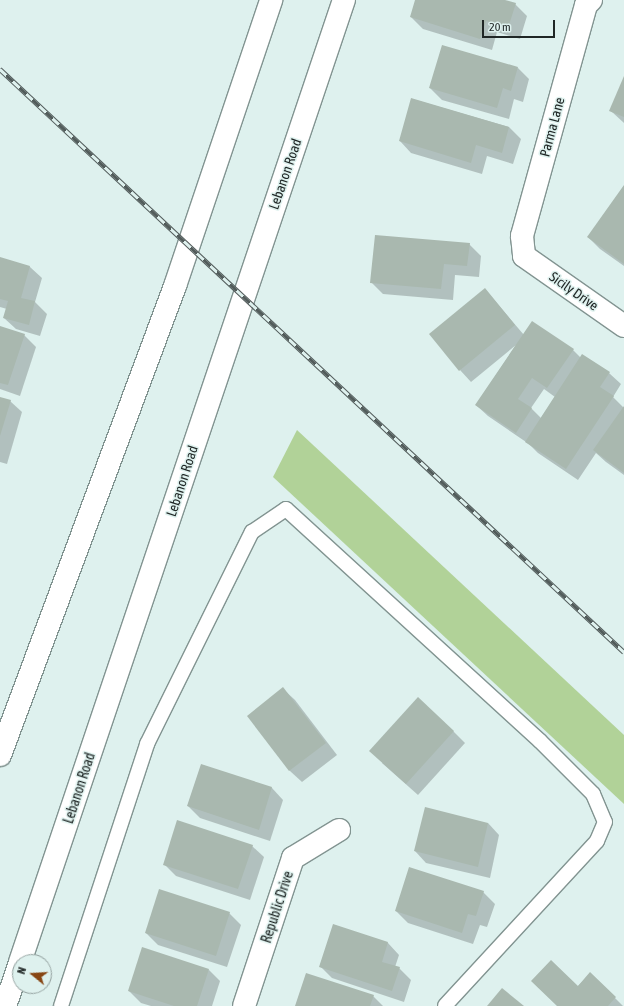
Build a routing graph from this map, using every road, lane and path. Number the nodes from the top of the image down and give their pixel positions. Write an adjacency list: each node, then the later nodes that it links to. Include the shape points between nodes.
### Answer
1 (271, 0): 6 (main road, via 175,286)
2 (344, 0): 8 (main road, Lebanon Road)
3 (590, 0): 4 (main road, Parma Lane, via 586,5 522,236)
4 (524, 256): 5 (main road, Sicily Drive)
5 (624, 326)
6 (0, 755)
7 (338, 830): 12 (main road, Republic Drive, via 293,858)
8 (23, 954)
9 (12, 985): 10 (main road, Lebanon Road)
10 (5, 1006)
11 (61, 1006): 13 (lane, via 147,744 252,532 286,509 540,741 593,794 605,822 597,841)
12 (244, 1006)
13 (445, 1006)

